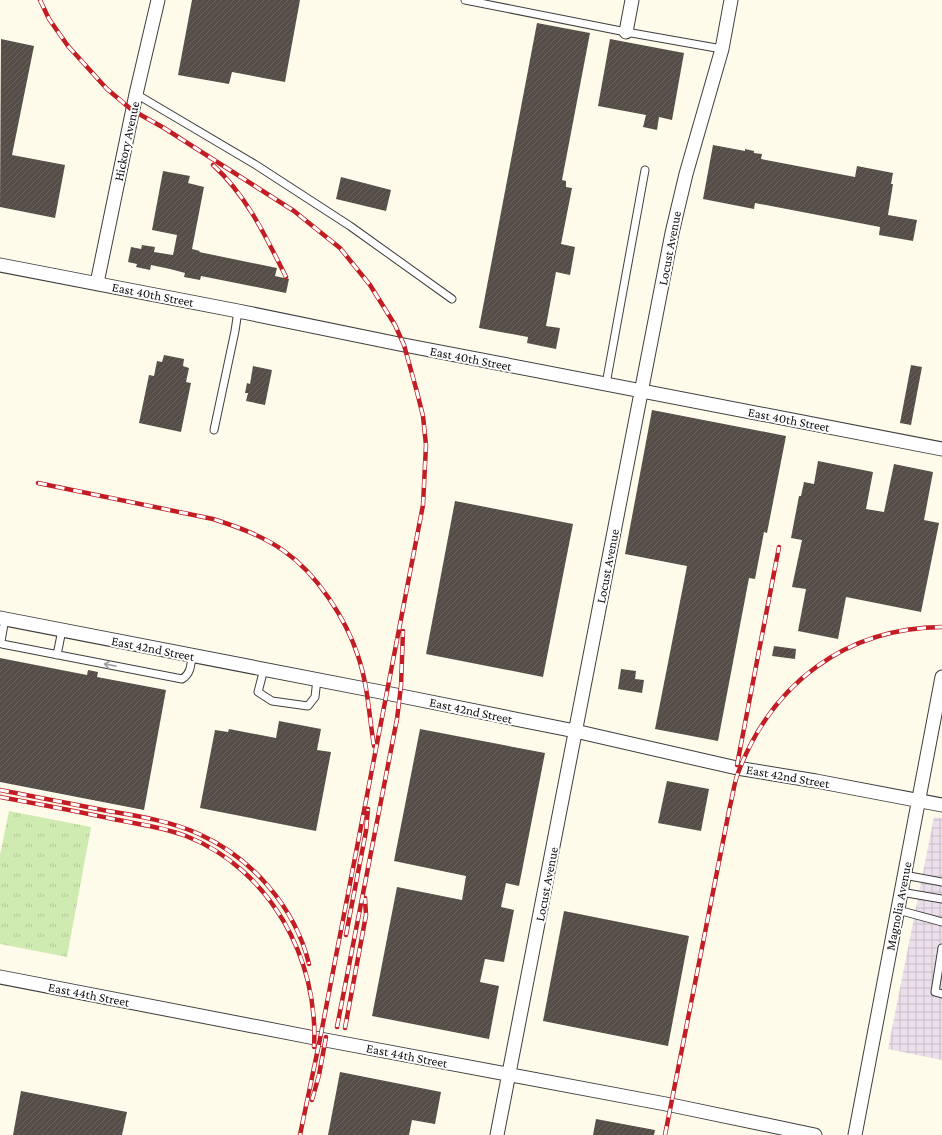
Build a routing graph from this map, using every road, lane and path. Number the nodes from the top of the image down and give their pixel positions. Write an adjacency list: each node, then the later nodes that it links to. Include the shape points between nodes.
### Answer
1 (158, 0): 7 (street, Hickory Avenue)
2 (465, 0): 5 (lane)
3 (632, 0): 5 (street)
4 (731, 0): 6 (street, Locust Avenue)
5 (626, 32): 6 (lane)
6 (722, 49): 14 (street, Locust Avenue, via 678,205)
7 (136, 94): 10 (street, Hickory Avenue); 11 (lane, via 256,165 350,226)
8 (645, 170): 13 (lane)
9 (0, 265): 10 (street, East 40th Street)
10 (97, 283): 12 (street, East 40th Street)
11 (452, 299)
12 (238, 311): 13 (street, East 40th Street); 15 (lane)
13 (606, 384): 14 (street, East 40th Street)
14 (641, 391): 16 (street, East 40th Street); 24 (street, Locust Avenue)
15 (214, 430)
16 (942, 449)
17 (2, 619): 18 (street, East 42nd Street); 19 (lane, via 2,644)
18 (62, 630): 19 (lane); 20 (street, East 42nd Street)
19 (57, 655): 20 (lane, one-way to 19, via 190,672 182,679)
20 (192, 655): 21 (street, East 42nd Street)
21 (264, 669): 23 (street, East 42nd Street); 23 (lane, via 258,692 272,700 308,706 315,697)
22 (942, 677): 25 (street, Magnolia Avenue)
23 (317, 679): 24 (street, East 42nd Street)
24 (575, 731): 25 (street, East 42nd Street, via 737,768); 36 (street, Locust Avenue)
25 (919, 800): 26 (street, East 42nd Street); 27 (street, Magnolia Avenue)
26 (942, 804)
27 (904, 875): 28 (lane); 29 (street, Magnolia Avenue)
28 (942, 882)
29 (901, 892): 30 (lane); 31 (street, Magnolia Avenue)
30 (942, 899)
31 (898, 910): 32 (lane); 39 (street, Magnolia Avenue)
32 (942, 922)
33 (942, 948): 35 (lane, via 935,992)
34 (0, 976): 36 (street, East 44th Street)
35 (942, 994)
36 (509, 1074): 37 (street, Locust Avenue); 38 (street, East 44th Street)
37 (497, 1135)
38 (815, 1135)
39 (855, 1135)

